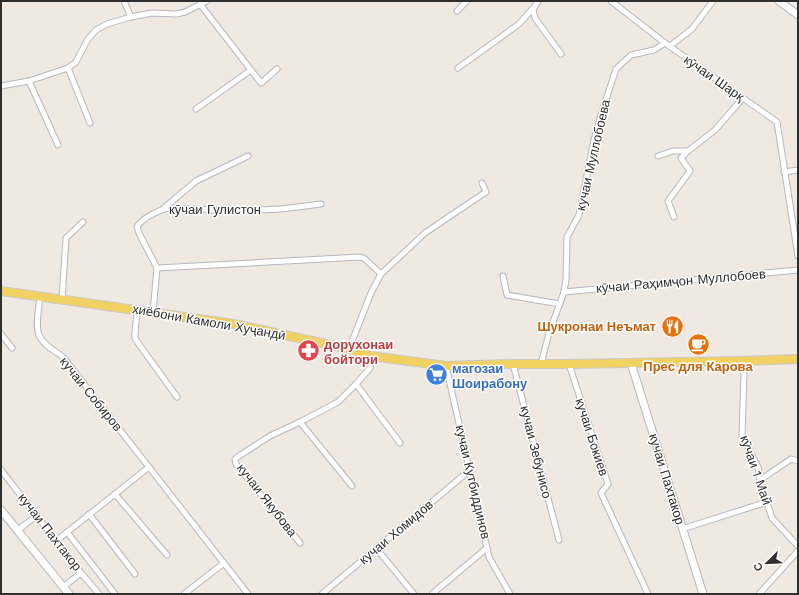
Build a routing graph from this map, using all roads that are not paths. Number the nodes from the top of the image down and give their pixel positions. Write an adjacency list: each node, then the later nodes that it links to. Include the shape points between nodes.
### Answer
1 (124, 1): 11 (street)
2 (207, 1): 8 (street)
3 (467, 1): 9 (street)
4 (611, 1): 12 (street, кӯчаи Шарқ)
5 (713, 1): 13 (street, via 692,29)
6 (779, 1): 10 (main road)
7 (537, 3): 14 (street, via 533,10 535,18); 16 (street, via 518,24)
8 (200, 4): 11 (street, via 176,14 152,13); 18 (street)
9 (457, 11)
10 (798, 15)
11 (131, 17): 15 (street, via 106,24 96,30 88,39 76,62)
12 (665, 43): 13 (street, кӯчаи Шарқ); 41 (street, кучаи Муллобоева, via 654,50 631,56 616,68 594,140 579,215 567,237)
13 (670, 46): 21 (street, кӯчаи Шарқ)
14 (561, 54)
15 (68, 68): 19 (street); 23 (street)
16 (458, 68)
17 (277, 69): 18 (street, via 261,83)
18 (251, 70): 22 (street)
19 (29, 81): 20 (street); 24 (street)
20 (1, 86)
21 (743, 98): 25 (street, via 714,130); 29 (street, кӯчаи Шарқ, via 777,122)
22 (196, 109)
23 (90, 123)
24 (58, 144)
25 (688, 151): 27 (street, via 673,151); 33 (street, via 681,158 690,171 668,201)
26 (248, 156): 32 (street, via 196,181)
27 (658, 156)
28 (798, 170): 29 (street)
29 (784, 172): 35 (street, кӯчаи Шарқ)
30 (482, 183): 38 (street, via 486,192 425,233)
31 (322, 204): 32 (street, кӯчаи Гулистон, via 239,211)
32 (163, 209): 36 (street, кӯчаи Гулистон, via 139,223 137,228)
33 (674, 217)
34 (83, 222): 43 (street, via 66,238)
35 (798, 256)
36 (157, 268): 38 (street, via 360,257); 46 (street)
37 (798, 270): 41 (street, кӯчаи Раҳимҷон Муллобоев)
38 (381, 274): 49 (street)
39 (503, 276): 44 (street, via 507,295)
40 (1, 291): 42 (main road, хиёбони Камоли Хуҷандӣ)
41 (564, 292): 44 (street, кучаи Муллобоева)
42 (40, 297): 43 (main road, хиёбони Камоли Хуҷандӣ); 63 (street, кучаи Собиров, via 37,326 39,336 63,357)
43 (62, 300): 45 (main road, хиёбони Камоли Хуҷандӣ)
44 (560, 304): 54 (street, кучаи Муллобоева)
45 (137, 310): 46 (main road, хиёбони Камоли Хуҷандӣ); 59 (street, via 135,338)
46 (153, 312): 49 (main road, хиёбони Камоли Хуҷандӣ, via 234,324)
47 (1, 334): 48 (street)
48 (12, 348)
49 (349, 349): 50 (main road, хиёбони Камоли Хуҷандӣ)
50 (371, 356): 57 (main road, хиёбони Камоли Хуҷандӣ); 58 (street, кучаи Якубова, via 370,368)
51 (798, 359): 52 (main road, хиёбони Камоли Хуҷандӣ)
52 (739, 361): 56 (main road, хиёбони Камоли Хуҷандӣ); 66 (street, кӯчаи 1 Май, via 744,373 742,435 758,467)
53 (513, 364): 54 (main road, хиёбони Камоли Хуҷандӣ); 57 (main road, хиёбони Камоли Хуҷандӣ); 76 (street, кучаи Зебунисо)
54 (541, 364): 55 (main road, хиёбони Камоли Хуҷандӣ)
55 (569, 364): 56 (main road, хиёбони Камоли Хуҷандӣ); 97 (street, кучаи Бокиев, via 608,484 601,493)
56 (631, 364): 73 (main road, кучаи Пахтакор)
57 (446, 366): 65 (street, кучаи Кутбиддинов)
58 (356, 384): 60 (street, кучаи Якубова, via 338,402); 61 (street)
59 (177, 397)
60 (300, 422): 67 (street); 78 (street, кучаи Якубова, via 270,436 235,459 236,464)
61 (400, 442)
62 (798, 461): 66 (street, via 791,459)
63 (149, 467): 68 (street); 84 (street, кучаи Собиров)
64 (1, 470): 72 (street, кучаи Пахтакор)
65 (470, 470): 80 (street, кучаи Хомидов); 81 (street, кучаи Кутбиддинов)
66 (760, 480): 69 (street, кӯчаи 1 Май)
67 (352, 486)
68 (115, 494): 71 (street); 83 (street)
69 (767, 502): 73 (street); 79 (street, кӯчаи 1 Май, via 772,518)
70 (1, 510): 74 (main road, кучаи Пахтакор)
71 (89, 514): 75 (street); 86 (street)
72 (37, 515): 74 (street); 77 (street, кучаи Пахтакор)
73 (682, 529): 98 (main road, кучаи Пахтакор)
74 (17, 531): 87 (main road, кучаи Пахтакор)
75 (67, 532): 77 (street); 90 (street)
76 (559, 540)
77 (56, 541): 85 (street, кучаи Пахтакор)
78 (300, 543)
79 (798, 546)
80 (376, 548): 93 (street, кучаи Хомидов); 94 (street)
81 (487, 548): 95 (street); 96 (street, кучаи Кутбиддинов, via 489,557)
82 (798, 551): 99 (street)
83 (167, 555)
84 (224, 563): 91 (street); 92 (street, кучаи Собиров)
85 (81, 573): 87 (street); 89 (street, кучаи Пахтакор)
86 (135, 574)
87 (63, 587): 88 (main road, кучаи Пахтакор)
88 (69, 594)
89 (99, 594)
90 (115, 594)
91 (184, 594)
92 (248, 594)
93 (322, 594)
94 (414, 594)
95 (432, 594)
96 (510, 594)
97 (648, 594)
98 (703, 594)
99 (759, 594)

